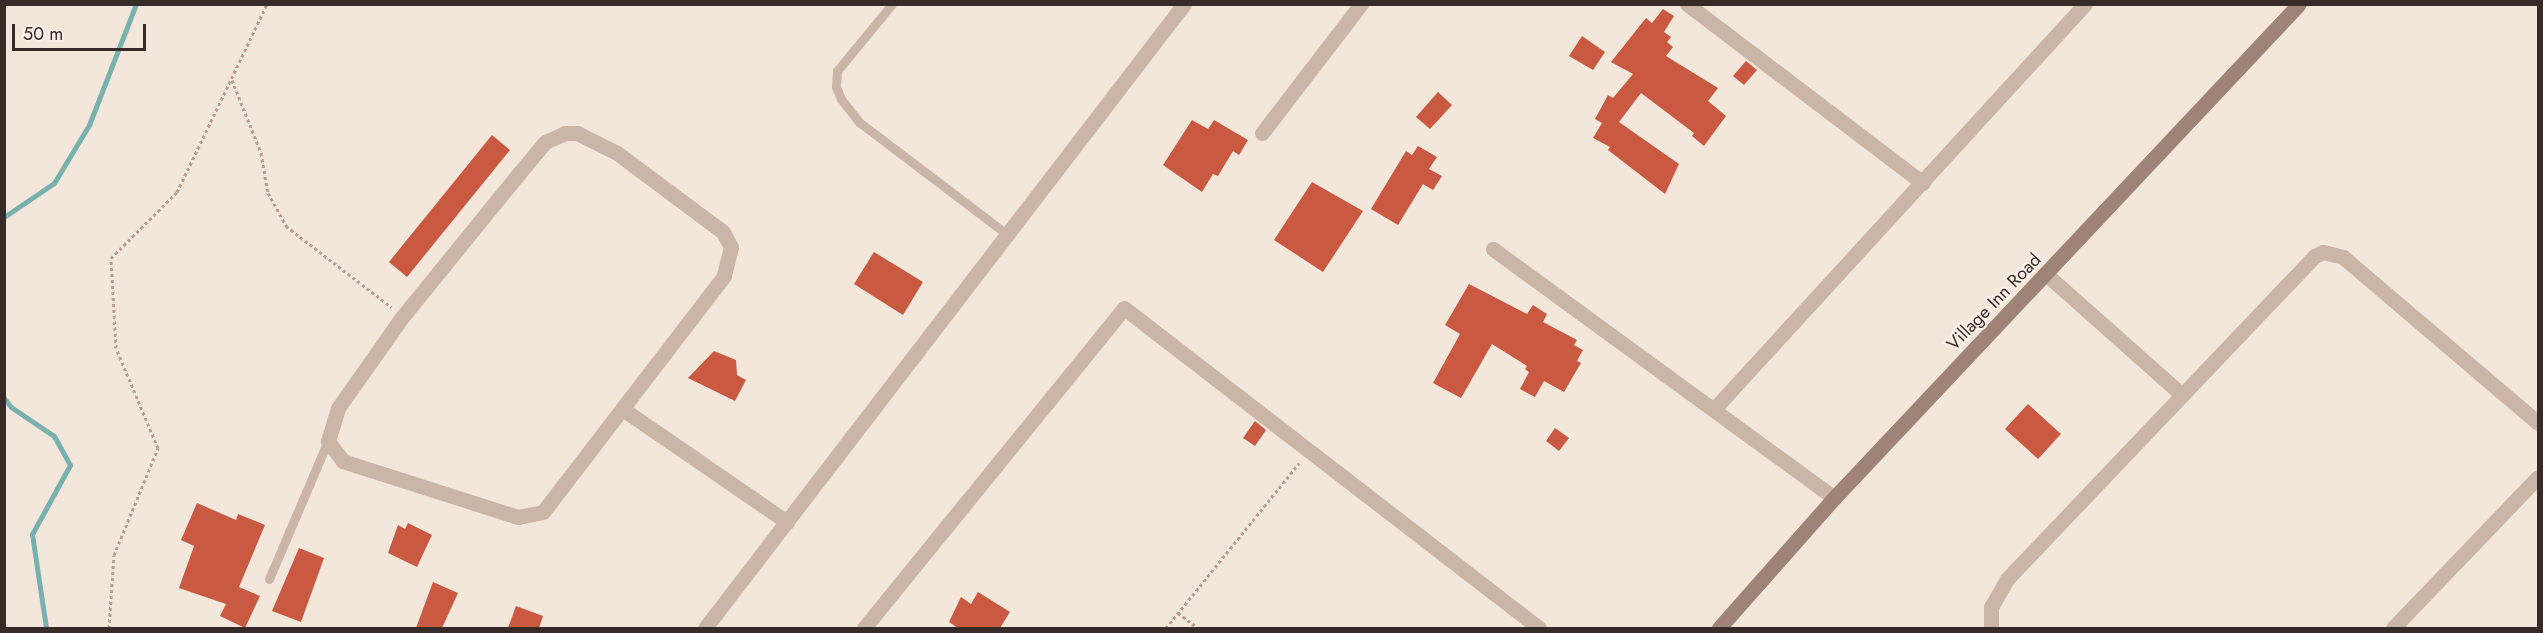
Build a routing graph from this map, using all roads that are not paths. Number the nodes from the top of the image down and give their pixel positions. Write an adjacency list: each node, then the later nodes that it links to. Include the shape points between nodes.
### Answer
1 (892, 4): 9 (lane, via 837,71 836,87 841,99 859,122)
2 (1184, 4): 9 (street)
3 (1361, 4): 7 (street)
4 (1687, 4): 8 (street)
5 (2085, 4): 8 (street)
6 (2299, 4): 11 (street, Village Inn Road)
7 (1262, 134)
8 (1923, 183): 13 (street)
9 (1009, 236): 19 (street)
10 (1492, 249): 13 (street)
11 (2047, 274): 12 (street); 18 (street, Village Inn Road)
12 (2182, 395): 15 (street, via 2323,252 2343,257); 25 (street, via 2007,579 1991,607)
13 (1714, 409): 18 (street)
14 (624, 410): 16 (street, via 552,506 533,517 518,517 343,461); 16 (street, via 724,276 731,247 723,232 700,213 617,153 587,137 565,133 545,142 403,316 338,408); 19 (street)
15 (2538, 423)
16 (328, 441): 20 (lane)
17 (2538, 477): 26 (street)
18 (1834, 498): 24 (street, Village Inn Road)
19 (787, 522): 21 (street)
20 (269, 579)
21 (705, 628)
22 (864, 628): 23 (street, via 1124,308)
23 (1539, 628)
24 (1719, 628)
25 (1991, 628)
26 (2393, 628)

